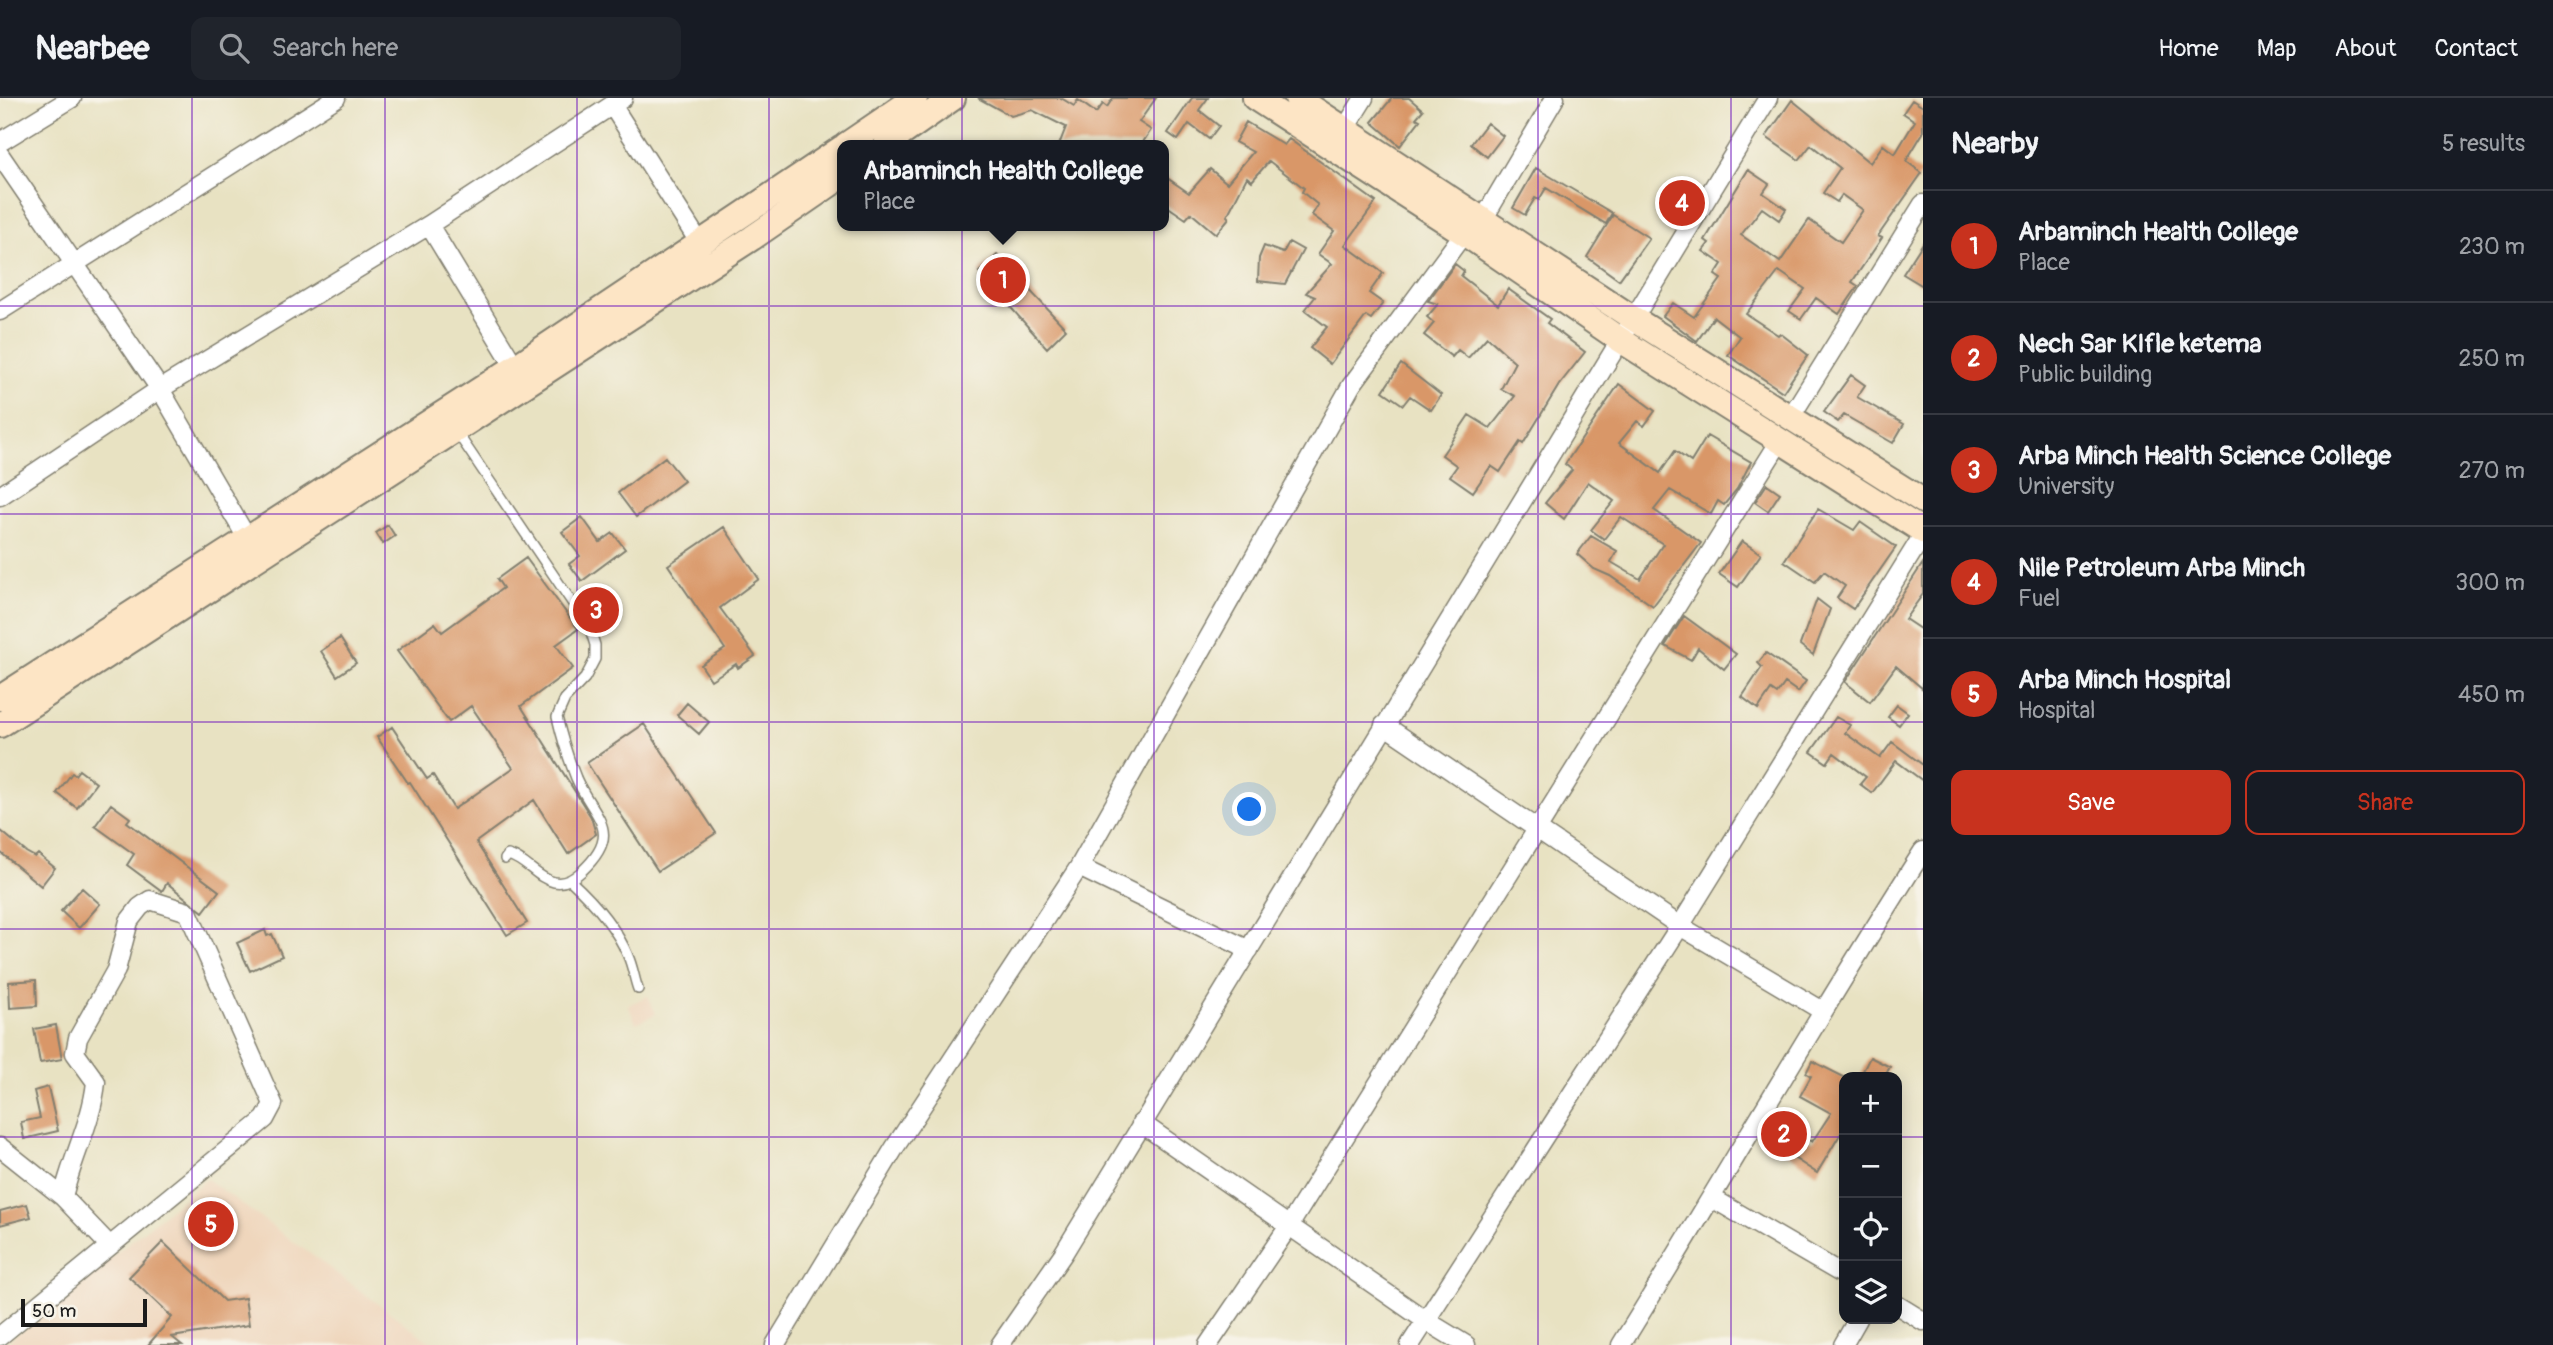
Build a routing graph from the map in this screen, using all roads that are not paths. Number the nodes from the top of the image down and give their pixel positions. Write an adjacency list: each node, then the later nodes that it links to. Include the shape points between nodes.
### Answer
1 (72, 98): 14 (street)
2 (336, 98): 23 (street)
3 (915, 98): 12 (main road)
4 (953, 98): 13 (main road)
5 (1255, 98): 21 (main road)
6 (1297, 98): 11 (main road)
7 (1364, 98): 11 (street)
8 (1555, 98): 19 (street)
9 (1768, 98): 25 (street)
10 (618, 102): 20 (street); 22 (street)
11 (1344, 130): 19 (main road)
12 (853, 140)
13 (893, 140)
14 (0, 142)
15 (837, 151): 22 (main road)
16 (0, 155): 23 (street)
17 (837, 179): 29 (main road, via 752,238)
18 (1923, 204): 30 (street)
19 (1484, 218): 25 (main road)
20 (429, 225): 27 (street); 28 (street)
21 (1464, 233): 26 (main road); 41 (street, via 1351,386)
22 (701, 245): 27 (main road)
23 (74, 263): 24 (street); 28 (street)
24 (0, 312)
25 (1634, 319): 26 (street); 30 (main road)
26 (1619, 339): 30 (main road); 37 (street)
27 (515, 367): 29 (main road)
28 (160, 389): 31 (street); 34 (street)
29 (450, 421): 34 (main road); 36 (main road); 42 (lane, via 578,610 595,645 595,659 585,678 565,699 557,717 577,780 606,832 593,860)
30 (1785, 429): 32 (main road); 33 (main road); 38 (street)
31 (0, 496)
32 (1923, 502)
33 (1923, 533): 43 (street)
34 (247, 538): 35 (main road)
35 (0, 698)
36 (0, 725)
37 (1384, 725): 38 (street); 44 (street)
38 (1538, 827): 43 (street); 51 (street)
39 (1923, 850): 46 (street)
40 (505, 859): 42 (lane, via 508,855 520,858 552,882)
41 (1079, 867): 44 (street); 59 (street, via 895,1147)
42 (571, 881): 45 (lane, via 593,901 619,939)
43 (1680, 926): 46 (street); 55 (street)
44 (1250, 950): 47 (street)
45 (638, 989)
46 (1821, 1010): 50 (street)
47 (1141, 1123): 51 (street); 60 (street, via 1063,1254)
48 (0, 1147): 49 (street)
49 (64, 1197): 52 (street); 52 (street, via 93,1110 96,1082 75,1053 78,1038 116,970 129,921 150,900 171,904 188,912 274,1104 265,1119)
50 (1712, 1198): 53 (street); 64 (street)
51 (1289, 1226): 55 (street); 61 (street)
52 (110, 1247): 58 (street)
53 (1839, 1272)
54 (1902, 1308): 56 (street)
55 (1425, 1320): 62 (street); 63 (street)
56 (1923, 1321)
57 (1855, 1324): 65 (street)
58 (0, 1336)
59 (775, 1345)
60 (1000, 1345)
61 (1208, 1345)
62 (1410, 1345)
63 (1466, 1345)
64 (1622, 1345)
65 (1843, 1345)

